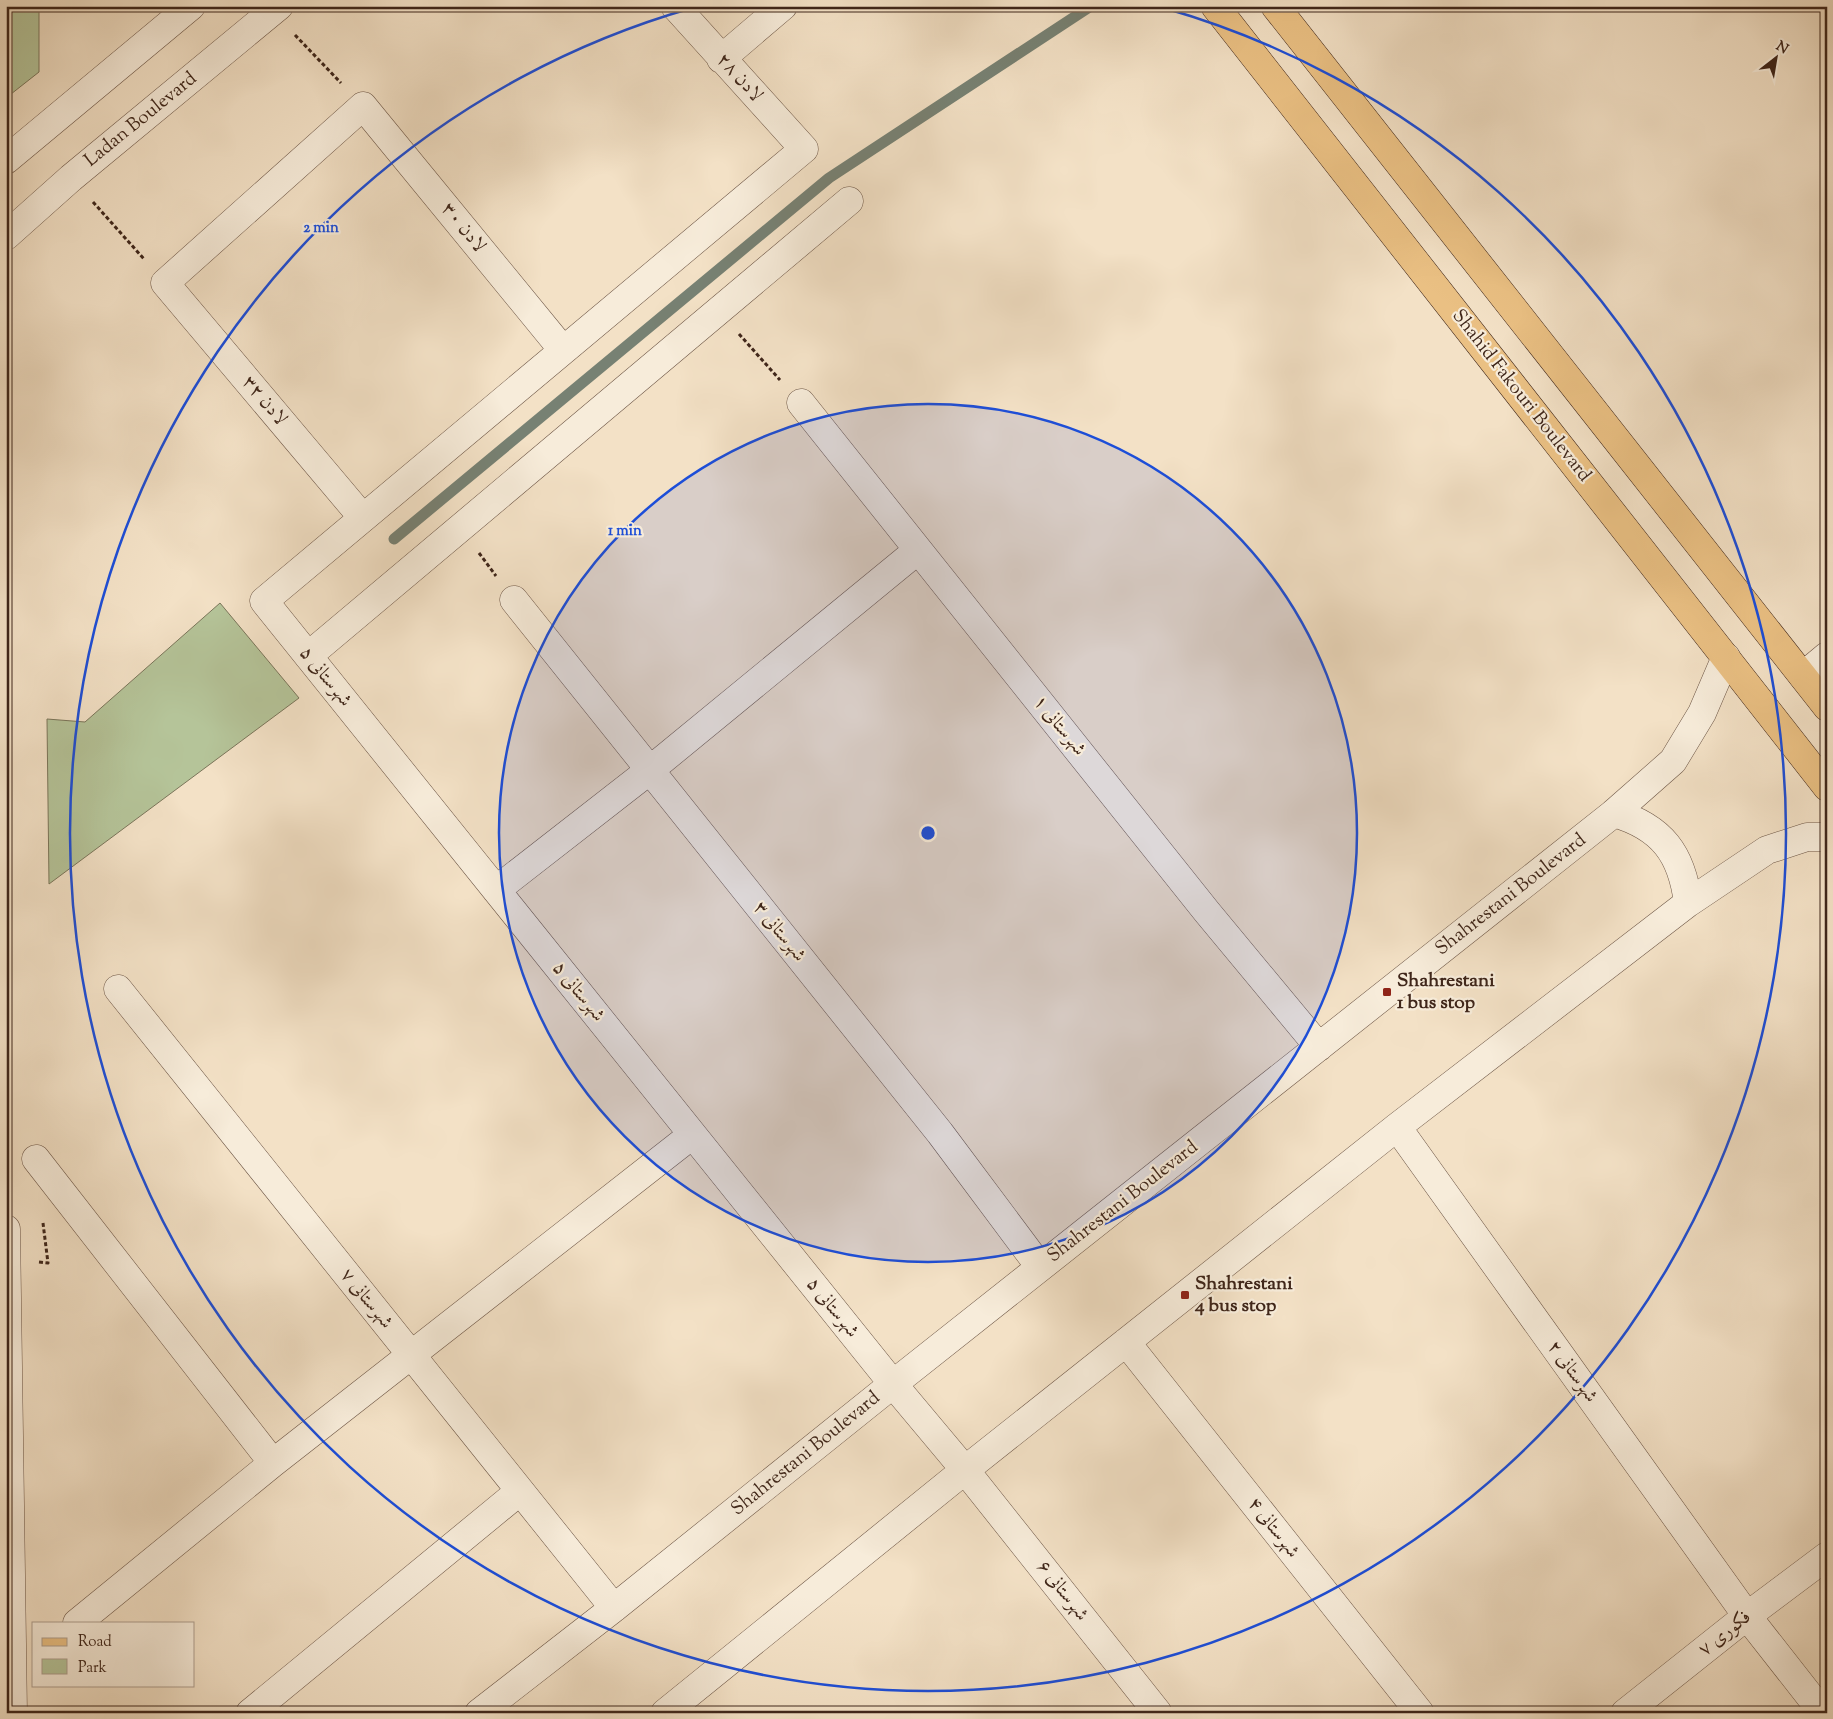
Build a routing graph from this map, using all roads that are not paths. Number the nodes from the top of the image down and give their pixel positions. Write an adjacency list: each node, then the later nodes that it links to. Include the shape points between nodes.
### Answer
1 (191, 6): 8 (street)
2 (675, 6): 7 (street, لادن ۲۸)
3 (783, 6): 7 (street)
4 (1215, 6): 19 (main road, Shahid Fakouri Boulevard)
5 (1275, 6): 20 (main road)
6 (276, 9): 10 (street, Ladan Boulevard, via 71,178)
7 (721, 59): 12 (street, لادن ۲۸, via 804,149)
8 (6, 160)
9 (849, 201): 17 (street)
10 (6, 236)
11 (165, 283): 12 (street, لادن ۳۰, via 363,106); 14 (street, لادن ۳۲)
12 (563, 350): 14 (street)
13 (801, 403): 15 (street, شهرستانی ۱)
14 (363, 518): 17 (street, شهرستانی ۵, via 264,601)
15 (918, 550): 22 (street); 29 (street, شهرستانی ۱)
16 (514, 600): 22 (street, شهرستانی ۳)
17 (308, 656): 26 (street, شهرستانی ۵)
18 (1827, 656): 20 (street)
19 (1726, 657): 23 (main road, Shahid Fakouri Boulevard); 24 (street, Shahrestani Boulevard, via 1702,713 1673,761)
20 (1803, 676): 21 (main road)
21 (1827, 706)
22 (650, 770): 26 (street); 34 (street, شهرستانی ۳, via 940,1133)
23 (1827, 787)
24 (1614, 813): 27 (street, via 1634,819 1667,845 1678,862); 29 (street, Shahrestani Boulevard)
25 (1827, 836): 27 (street, via 1808,837 1767,850)
26 (496, 890): 31 (street, شهرستانی ۵)
27 (1688, 903): 30 (street)
28 (118, 989): 36 (street, شهرستانی ۷)
29 (1319, 1047): 34 (street, Shahrestani Boulevard)
30 (1397, 1127): 35 (street); 43 (street, شهرستانی ۲)
31 (692, 1135): 36 (street); 37 (street, شهرستانی ۵)
32 (36, 1159): 38 (street)
33 (6, 1229): 45 (street)
34 (1040, 1267): 37 (street, Shahrestani Boulevard)
35 (1126, 1342): 39 (street); 50 (street, شهرستانی ۴)
36 (412, 1356): 38 (street); 40 (street, شهرستانی ۷)
37 (892, 1384): 39 (street, شهرستانی ۵); 42 (street, Shahrestani Boulevard)
38 (273, 1463): 44 (street)
39 (965, 1470): 48 (street); 49 (street, شهرستانی ۶)
40 (520, 1491): 42 (street, شهرستانی ۷); 46 (street)
41 (1827, 1556): 43 (street, فکوری ۷)
42 (614, 1608): 47 (street, Shahrestani Boulevard)
43 (1747, 1616): 51 (street, فکوری ۷); 52 (street, شهرستانی ۲)
44 (78, 1622)
45 (13, 1713)
46 (250, 1713)
47 (479, 1713)
48 (666, 1713)
49 (1158, 1713)
50 (1420, 1713)
51 (1625, 1713)
52 (1823, 1713)

